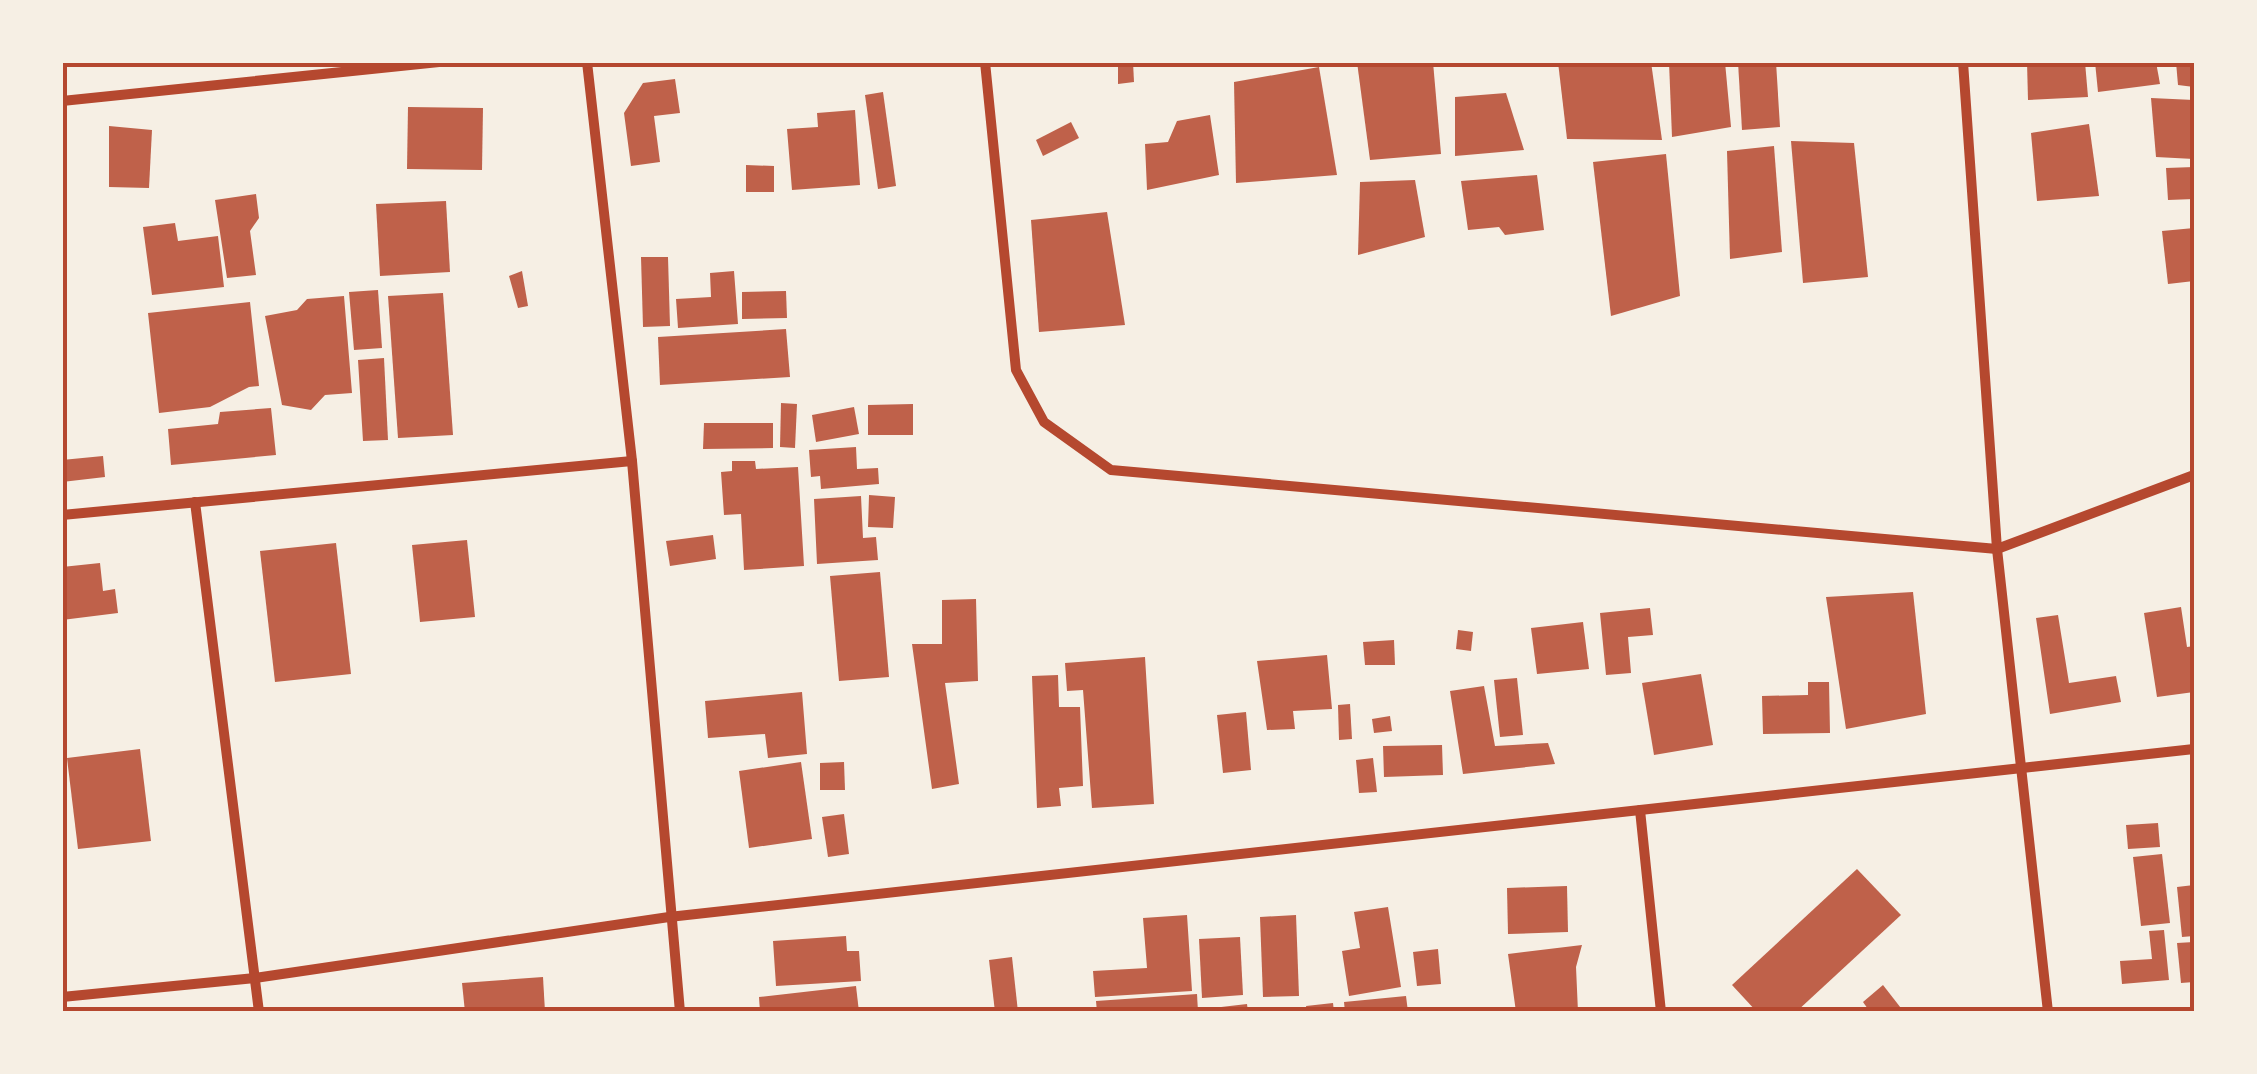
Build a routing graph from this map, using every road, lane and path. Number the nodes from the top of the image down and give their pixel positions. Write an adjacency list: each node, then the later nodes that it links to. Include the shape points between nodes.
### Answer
1 (439, 62): 5 (street)
2 (586, 62): 6 (street)
3 (985, 62): 10 (street, via 1016,370 1044,422 1111,470)
4 (1963, 62): 10 (street)
5 (62, 101)
6 (632, 461): 8 (street); 14 (street)
7 (2194, 475): 10 (street)
8 (196, 502): 9 (street); 15 (street)
9 (62, 515)
10 (1997, 548): 12 (street)
11 (2194, 749): 12 (street)
12 (2022, 767): 13 (street); 20 (street)
13 (1640, 810): 14 (street); 19 (street)
14 (669, 918): 15 (street); 18 (street)
15 (255, 978): 16 (street); 17 (street)
16 (62, 997)
17 (259, 1012)
18 (680, 1012)
19 (1661, 1012)
20 (2048, 1012)

